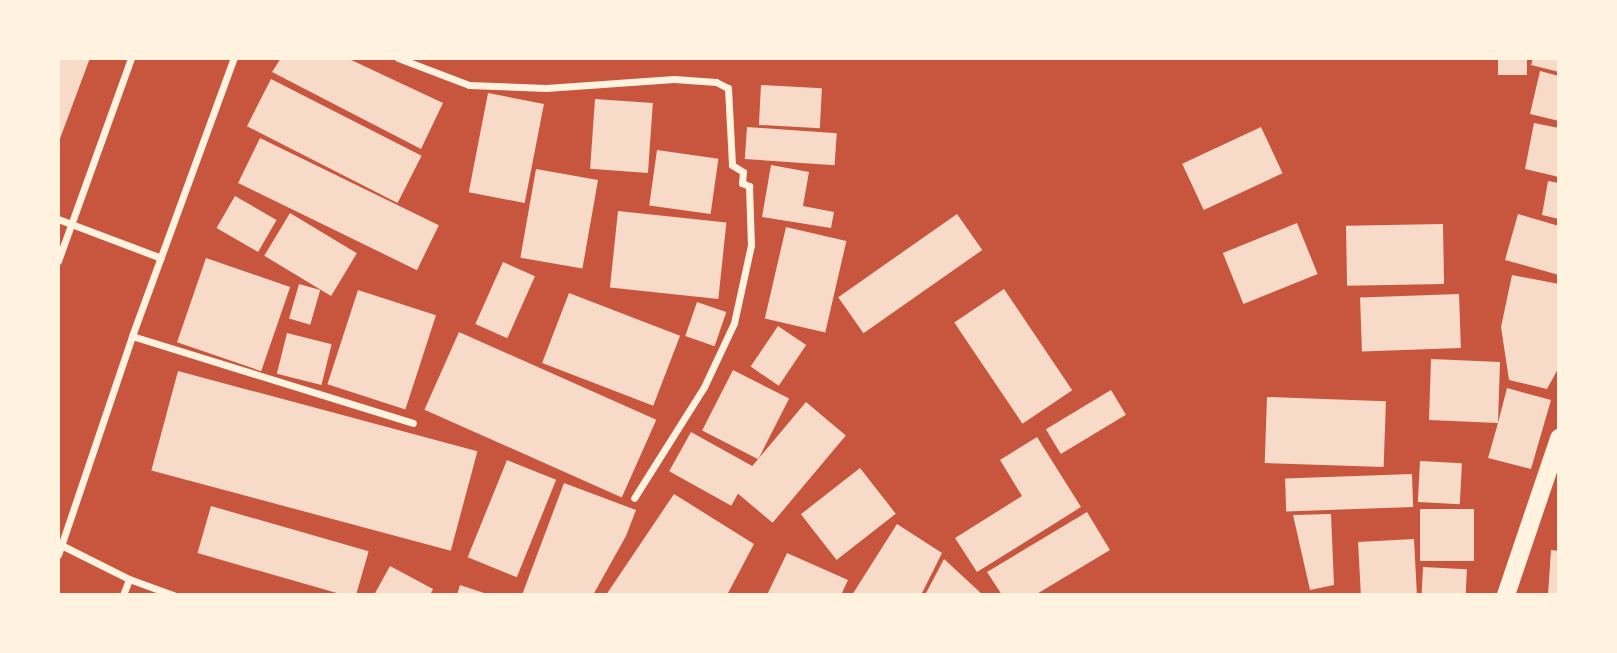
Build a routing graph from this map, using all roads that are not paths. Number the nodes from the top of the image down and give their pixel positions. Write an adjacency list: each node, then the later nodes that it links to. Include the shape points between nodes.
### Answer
1 (131, 58): 5 (street)
2 (234, 58): 6 (street)
3 (398, 58): 11 (street, via 469,85 546,88 674,79 716,82 728,88 732,165 743,172 742,183 749,186 750,198 751,245 734,323 704,387)
4 (58, 219): 5 (street)
5 (70, 223): 6 (street); 7 (street)
6 (161, 258): 8 (street)
7 (58, 261)
8 (132, 336): 9 (street); 12 (street)
9 (413, 423)
10 (1559, 438): 17 (main road)
11 (634, 498)
12 (59, 544): 13 (street); 14 (street)
13 (58, 555)
14 (129, 579): 15 (street); 16 (street)
15 (123, 595)
16 (173, 595)
17 (1506, 595)

